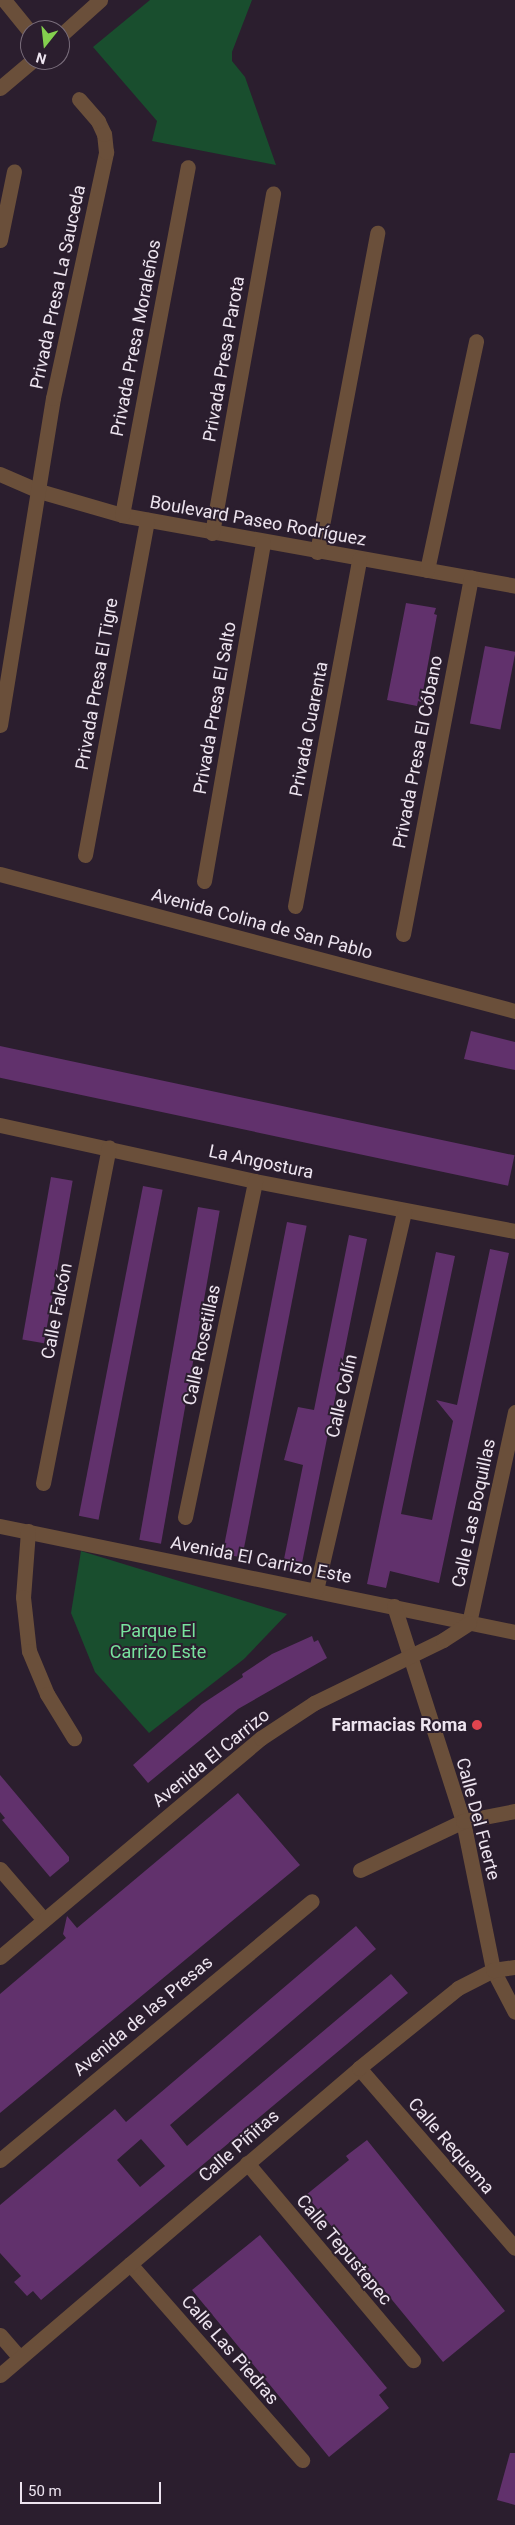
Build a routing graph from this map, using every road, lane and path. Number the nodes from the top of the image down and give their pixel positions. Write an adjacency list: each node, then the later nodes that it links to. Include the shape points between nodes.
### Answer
1 (4, 0): 3 (street)
2 (100, 0): 4 (street)
3 (20, 20)
4 (70, 27)
5 (21, 70): 6 (street)
6 (0, 88)
7 (79, 99): 15 (street, Privada Presa La Sauceda, via 98,121 104,134 106,152 53,398)
8 (188, 167): 16 (street, Privada Presa Moraleños)
9 (14, 171): 12 (street)
10 (273, 193): 18 (street, Privada Presa Parota)
11 (377, 232): 20 (street)
12 (0, 240)
13 (476, 342): 22 (street)
14 (0, 474): 15 (street, Boulevard Paseo Rodríguez)
15 (39, 491): 16 (street, Boulevard Paseo Rodríguez); 25 (street, Privada Presa La Sauceda)
16 (122, 515): 17 (street, Boulevard Paseo Rodríguez)
17 (147, 520): 18 (street, Boulevard Paseo Rodríguez); 26 (street, Privada Presa El Tigre)
18 (212, 532): 19 (street, Boulevard Paseo Rodríguez)
19 (263, 542): 20 (street, Boulevard Paseo Rodríguez); 28 (street, Privada Presa El Salto)
20 (317, 552): 21 (street, Boulevard Paseo Rodríguez)
21 (359, 558): 22 (street, Boulevard Paseo Rodríguez); 29 (street, Privada Cuarenta)
22 (427, 570): 23 (street, Boulevard Paseo Rodríguez)
23 (470, 577): 24 (street, Boulevard Paseo Rodríguez); 30 (street, Privada Presa El Cóbano)
24 (515, 586)
25 (0, 725)
26 (84, 856)
27 (0, 874): 31 (street, Avenida Colina de San Pablo)
28 (204, 881)
29 (295, 906)
30 (402, 934)
31 (515, 1011)
32 (0, 1125): 33 (street, La Angostura)
33 (109, 1147): 34 (street, La Angostura); 38 (street, Calle Falcón)
34 (256, 1181): 35 (street, La Angostura); 39 (street, Calle Rosetillas)
35 (404, 1211): 36 (street, La Angostura); 42 (street, Calle Colín)
36 (515, 1231)
37 (515, 1412): 44 (street, Calle Las Boquillas)
38 (43, 1483)
39 (185, 1517)
40 (0, 1526): 41 (street, Avenida El Carrizo Este)
41 (28, 1531): 42 (street, Avenida El Carrizo Este); 47 (street, via 23,1597 29,1651 47,1694)
42 (316, 1590): 43 (street, Avenida El Carrizo Este)
43 (394, 1606): 44 (street, Avenida El Carrizo Este); 46 (street, Calle Del Fuerte)
44 (469, 1623): 45 (street, Avenida El Carrizo Este); 46 (street, Avenida El Carrizo)
45 (515, 1632)
46 (410, 1654): 49 (street, Calle Del Fuerte); 53 (street, Avenida El Carrizo, via 314,1704 261,1738)
47 (74, 1738)
48 (515, 1811): 49 (street)
49 (463, 1821): 51 (street); 56 (street, Calle Del Fuerte)
50 (0, 1869): 53 (street)
51 (360, 1870)
52 (312, 1901): 59 (street, Avenida de las Presas)
53 (44, 1920): 54 (street, Avenida El Carrizo)
54 (0, 1957)
55 (515, 1967): 56 (street, Calle Piñitas)
56 (494, 1970): 57 (street, Calle Del Fuerte); 58 (street, Calle Piñitas, via 458,1988)
57 (515, 2012)
58 (359, 2068): 60 (street, Calle Piñitas); 61 (street, Calle Requema)
59 (0, 2160)
60 (247, 2163): 62 (street, Calle Piñitas); 65 (street, Calle Tepustepec)
61 (515, 2248)
62 (130, 2264): 64 (street, Calle Piñitas); 67 (street, Calle Las Piedras)
63 (0, 2335): 64 (street)
64 (18, 2356): 66 (street, Calle Piñitas)
65 (413, 2360)
66 (0, 2374)
67 (302, 2460)

